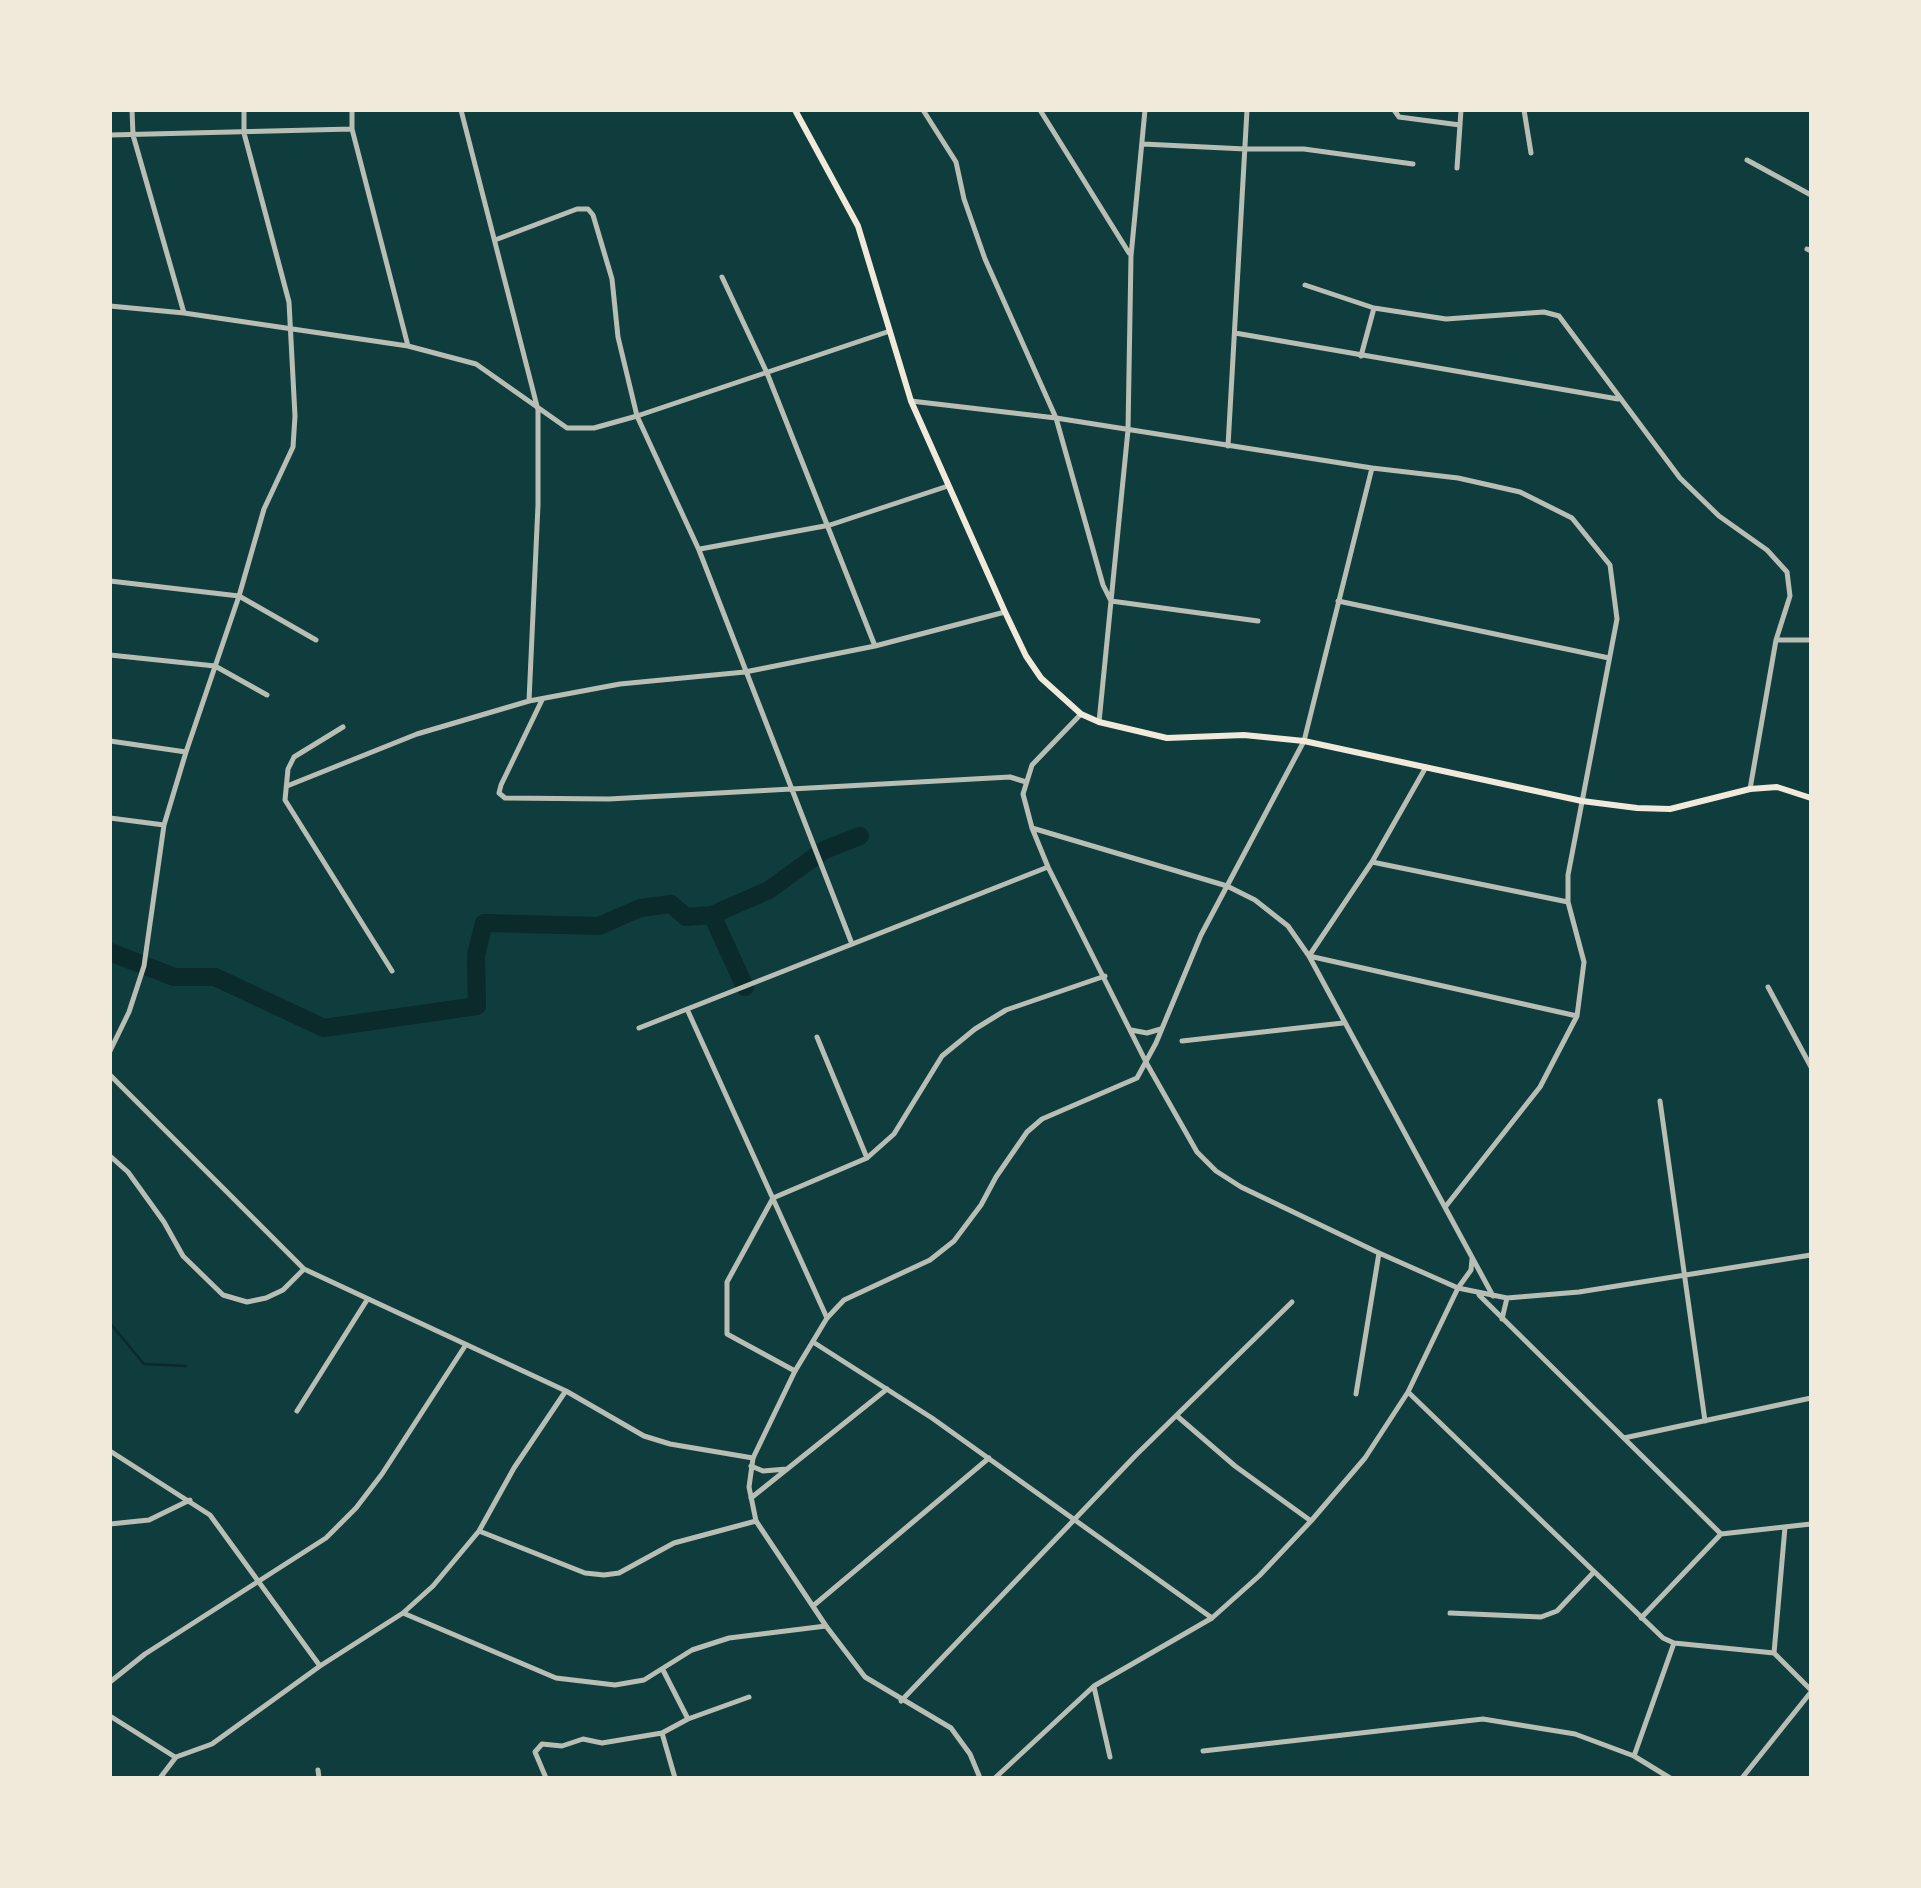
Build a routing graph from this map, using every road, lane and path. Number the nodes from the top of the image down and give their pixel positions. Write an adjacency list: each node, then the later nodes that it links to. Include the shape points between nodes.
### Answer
1 (132, 110): 17 (street)
2 (244, 110): 15 (street)
3 (352, 110): 14 (street)
4 (460, 110): 25 (street)
5 (795, 110): 33 (main road, via 858,226)
6 (923, 110): 42 (street, via 956,162 985,260)
7 (1040, 110): 26 (street)
8 (1145, 110): 18 (street)
9 (1247, 110): 19 (street)
10 (1394, 110): 13 (street, via 1399,117)
11 (1461, 110): 13 (street)
12 (1524, 110): 20 (street)
13 (1460, 125): 23 (street)
14 (352, 130): 15 (street); 35 (street)
15 (244, 134): 17 (street); 32 (street, via 289,302)
16 (110, 135): 17 (street)
17 (133, 135): 31 (street)
18 (1143, 144): 19 (street); 26 (street)
19 (1245, 149): 22 (street, via 1304,148); 34 (street)
20 (1530, 153)
21 (1747, 160): 24 (street)
22 (1413, 164)
23 (1457, 168)
24 (1811, 195)
25 (495, 240): 40 (street); 41 (street, via 577,209 594,214)
26 (1130, 256): 43 (street)
27 (722, 277): 37 (street)
28 (1305, 284): 30 (street)
29 (110, 306): 31 (street)
30 (1374, 308): 36 (street); 38 (street, via 1446,320 1559,316)
31 (184, 313): 32 (street)
32 (289, 328): 35 (street); 50 (street, via 294,447 264,509)
33 (890, 332): 37 (street); 39 (main road)
34 (1235, 333): 36 (street); 44 (street)
35 (408, 346): 40 (street, via 476,364)
36 (1361, 356): 38 (street)
37 (767, 373): 41 (street); 47 (street)
38 (1621, 400): 56 (street, via 1680,478 1787,572 1790,596)
39 (912, 401): 42 (street); 46 (main road)
40 (538, 410): 41 (street, via 567,428); 65 (street)
41 (637, 416): 48 (street)
42 (1056, 418): 43 (street); 51 (street)
43 (1128, 430): 44 (street); 51 (street)
44 (1228, 446): 45 (street)
45 (1372, 468): 52 (street); 60 (street, via 1520,492 1572,518 1610,565 1617,619)
46 (948, 486): 47 (street); 53 (main road)
47 (830, 526): 48 (street); 58 (street)
48 (699, 550): 62 (street)
49 (110, 581): 50 (street)
50 (239, 596): 55 (street); 61 (street)
51 (1111, 601): 54 (street); 67 (street)
52 (1336, 601): 60 (street); 69 (street)
53 (1005, 612): 58 (street); 66 (main road, via 1041,678)
54 (1258, 621)
55 (316, 640)
56 (1776, 640): 57 (street); 75 (street)
57 (1811, 640)
58 (875, 646): 62 (street)
59 (110, 655): 61 (street)
60 (1609, 658): 78 (street)
61 (215, 666): 63 (street); 71 (street)
62 (745, 672): 64 (street); 76 (street)
63 (267, 695)
64 (542, 699): 65 (street); 76 (street, via 506,775 500,793 505,798)
65 (529, 701): 74 (street, via 417,734)
66 (1082, 714): 67 (main road); 73 (street, via 1032,766)
67 (1100, 722): 69 (main road, via 1167,738 1244,734)
68 (343, 727): 74 (street, via 294,758)
69 (1304, 741): 72 (main road); 84 (street)
70 (110, 742): 71 (street)
71 (186, 752): 80 (street)
72 (1426, 767): 78 (main road); 82 (street)
73 (1026, 782): 76 (street, via 1010,776); 81 (street)
74 (287, 786): 88 (street, via 285,800)
75 (1750, 789): 77 (main road); 78 (main road, via 1670,809)
76 (791, 790): 86 (street)
77 (1811, 798)
78 (1582, 802): 85 (street)
79 (110, 818): 80 (street)
80 (164, 824): 99 (street, via 144,966)
81 (1032, 828): 83 (street); 84 (street)
82 (1372, 862): 85 (street); 87 (street)
83 (1048, 867): 86 (street); 89 (street)
84 (1227, 886): 87 (street, via 1274,913); 95 (street)
85 (1568, 902): 92 (street, via 1584,962)
86 (852, 944): 91 (street)
87 (1310, 956): 92 (street); 93 (street)
88 (392, 972)
89 (1105, 976): 96 (street); 105 (street, via 1006,1010 956,1042 894,1134)
90 (1768, 987): 101 (street)
91 (687, 1009): 94 (street); 106 (street)
92 (1577, 1016): 107 (street, via 1540,1088)
93 (1345, 1022): 98 (street); 107 (street)
94 (639, 1028)
95 (1161, 1029): 96 (street); 100 (street)
96 (1131, 1030): 100 (street)
97 (817, 1037): 105 (street)
98 (1182, 1041)
99 (110, 1051)
100 (1147, 1064): 108 (street, via 1197,1152 1216,1171); 119 (street, via 1126,1085 1042,1119 954,1241 930,1260 844,1300)
101 (1811, 1067)
102 (110, 1075): 111 (street)
103 (1660, 1100): 112 (street)
104 (110, 1156): 111 (street, via 128,1172 183,1256 223,1295 247,1302 266,1298)
105 (867, 1158): 106 (street)
106 (773, 1198): 119 (street); 123 (street, via 727,1282 727,1334)
107 (1446, 1206): 110 (street)
108 (1379, 1254): 113 (street); 127 (street)
109 (1811, 1256): 112 (street)
110 (1472, 1259): 113 (street); 115 (street)
111 (304, 1269): 117 (street)
112 (1684, 1275): 116 (street); 131 (street)
113 (1458, 1288): 114 (street); 126 (street)
114 (1476, 1293): 115 (street); 120 (street)
115 (1492, 1296): 116 (street)
116 (1506, 1298): 120 (street)
117 (367, 1300): 122 (street); 129 (street)
118 (1292, 1302): 130 (street)
119 (826, 1318): 121 (street)
120 (1502, 1319): 132 (street)
121 (813, 1342): 123 (street); 124 (street)
122 (466, 1345): 125 (street); 149 (street, via 356,1508 326,1538)
123 (795, 1371): 134 (street)
124 (887, 1389): 135 (street); 137 (street)
125 (566, 1391): 134 (street, via 644,1436); 146 (street)
126 (1408, 1392): 142 (street, via 1365,1458); 148 (street)
127 (1356, 1394)
128 (1811, 1398): 131 (street)
129 (297, 1411)
130 (1176, 1416): 140 (street); 142 (street)
131 (1705, 1421): 132 (street)
132 (1624, 1438): 147 (street)
133 (110, 1451): 139 (street)
134 (753, 1458): 136 (street)
135 (989, 1458): 140 (street); 150 (street)
136 (751, 1466): 137 (street); 138 (street)
137 (790, 1468): 138 (street)
138 (751, 1498): 141 (street)
139 (190, 1500): 143 (street, via 149,1520); 149 (street, via 210,1515)
140 (1075, 1520): 153 (street); 164 (street)
141 (756, 1521): 146 (street, via 674,1542 604,1575); 150 (street)
142 (1311, 1521): 153 (street)
143 (110, 1524)
144 (1811, 1524): 145 (street)
145 (1784, 1527): 147 (street); 157 (street)
146 (479, 1531): 151 (street)
147 (1721, 1534): 154 (street)
148 (1593, 1573): 152 (street, via 1541,1617); 154 (street)
149 (260, 1580): 158 (street); 160 (street)
150 (813, 1606): 155 (street)
151 (403, 1613): 158 (street); 159 (street, via 556,1678 629,1685)
152 (1450, 1613)
153 (1212, 1618): 161 (street)
154 (1641, 1618): 156 (street)
155 (826, 1626): 159 (street, via 729,1638 692,1650); 164 (street, via 865,1677)
156 (1674, 1643): 157 (street); 169 (street)
157 (1774, 1653): 162 (street)
158 (320, 1666): 170 (street, via 212,1744)
159 (663, 1670): 166 (street)
160 (110, 1682)
161 (1094, 1686): 171 (street); 178 (street)
162 (1811, 1691): 180 (street)
163 (749, 1697): 166 (street)
164 (901, 1701): 177 (street, via 951,1728)
165 (110, 1716): 170 (street)
166 (688, 1719): 167 (street)
167 (662, 1733): 175 (street, via 542,1744 536,1752); 176 (street)
168 (1204, 1752): 169 (street, via 1483,1719 1575,1734)
169 (1634, 1756): 179 (street)
170 (176, 1757): 173 (street)
171 (1110, 1757)
172 (318, 1770): 174 (street)
173 (160, 1778)
174 (319, 1778)
175 (546, 1778)
176 (674, 1778)
177 (980, 1778)
178 (996, 1778)
179 (1670, 1778)
180 (1742, 1778)

